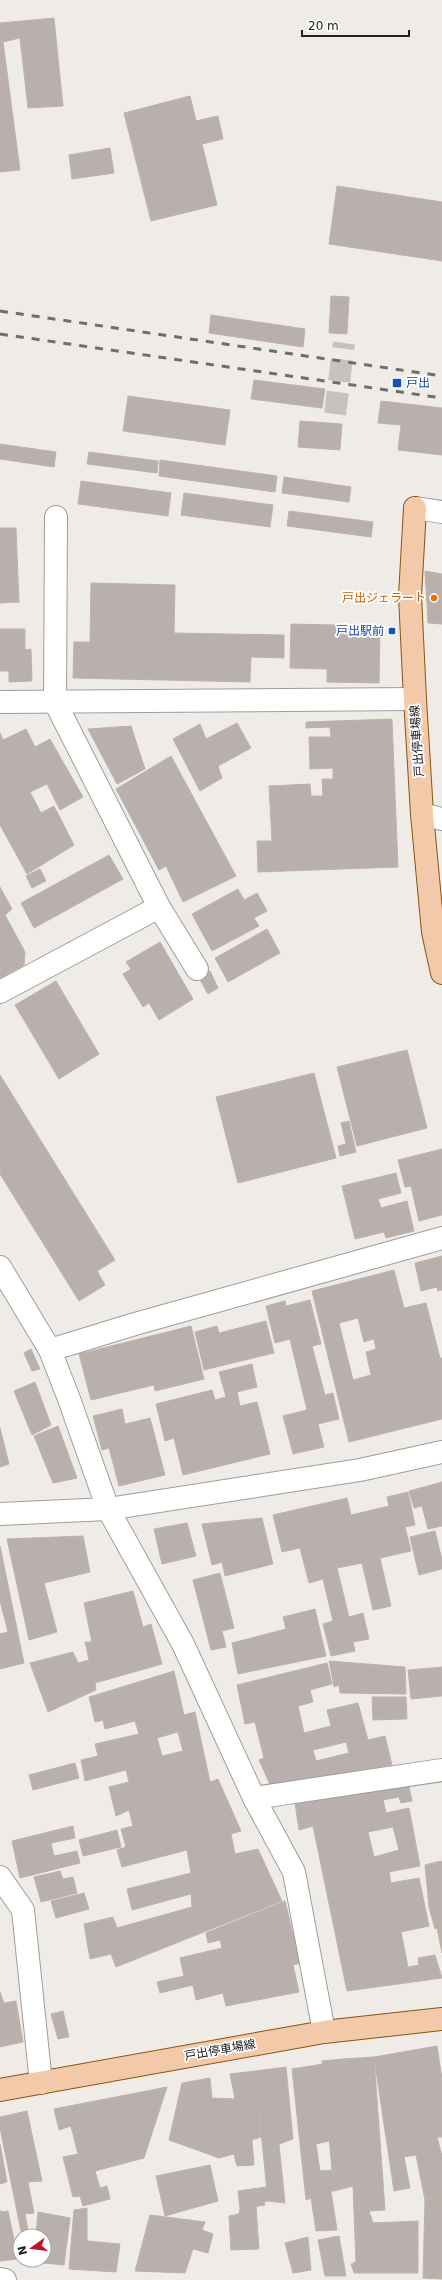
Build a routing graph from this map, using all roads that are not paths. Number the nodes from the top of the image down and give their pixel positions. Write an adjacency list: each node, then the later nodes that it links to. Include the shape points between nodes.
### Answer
1 (415, 508): 2 (street); 4 (main road, 戸出停車場線, via 410,596)
2 (442, 512)
3 (56, 517): 6 (street)
4 (415, 699): 6 (street); 7 (main road, 戸出停車場線)
5 (0, 702): 6 (street)
6 (55, 702): 8 (street)
7 (432, 816): 10 (main road, 戸出停車場線, via 433,932)
8 (159, 907): 9 (street); 11 (street)
9 (197, 969)
10 (442, 973)
11 (0, 992)
12 (442, 1238): 14 (street)
13 (0, 1267): 14 (street)
14 (50, 1350): 16 (street)
15 (442, 1452): 16 (street, via 360,1470)
16 (108, 1509): 17 (street); 19 (street, via 183,1644)
17 (0, 1514)
18 (442, 1770): 19 (street)
19 (254, 1798): 22 (street, via 294,1872)
20 (0, 1877): 23 (street, via 23,1910)
21 (442, 2019): 22 (main road, 戸出停車場線)
22 (324, 2032): 23 (main road, 戸出停車場線)
23 (41, 2083): 24 (main road, 戸出停車場線)
24 (0, 2090)
25 (0, 2279): 26 (street)
26 (5, 2280)

